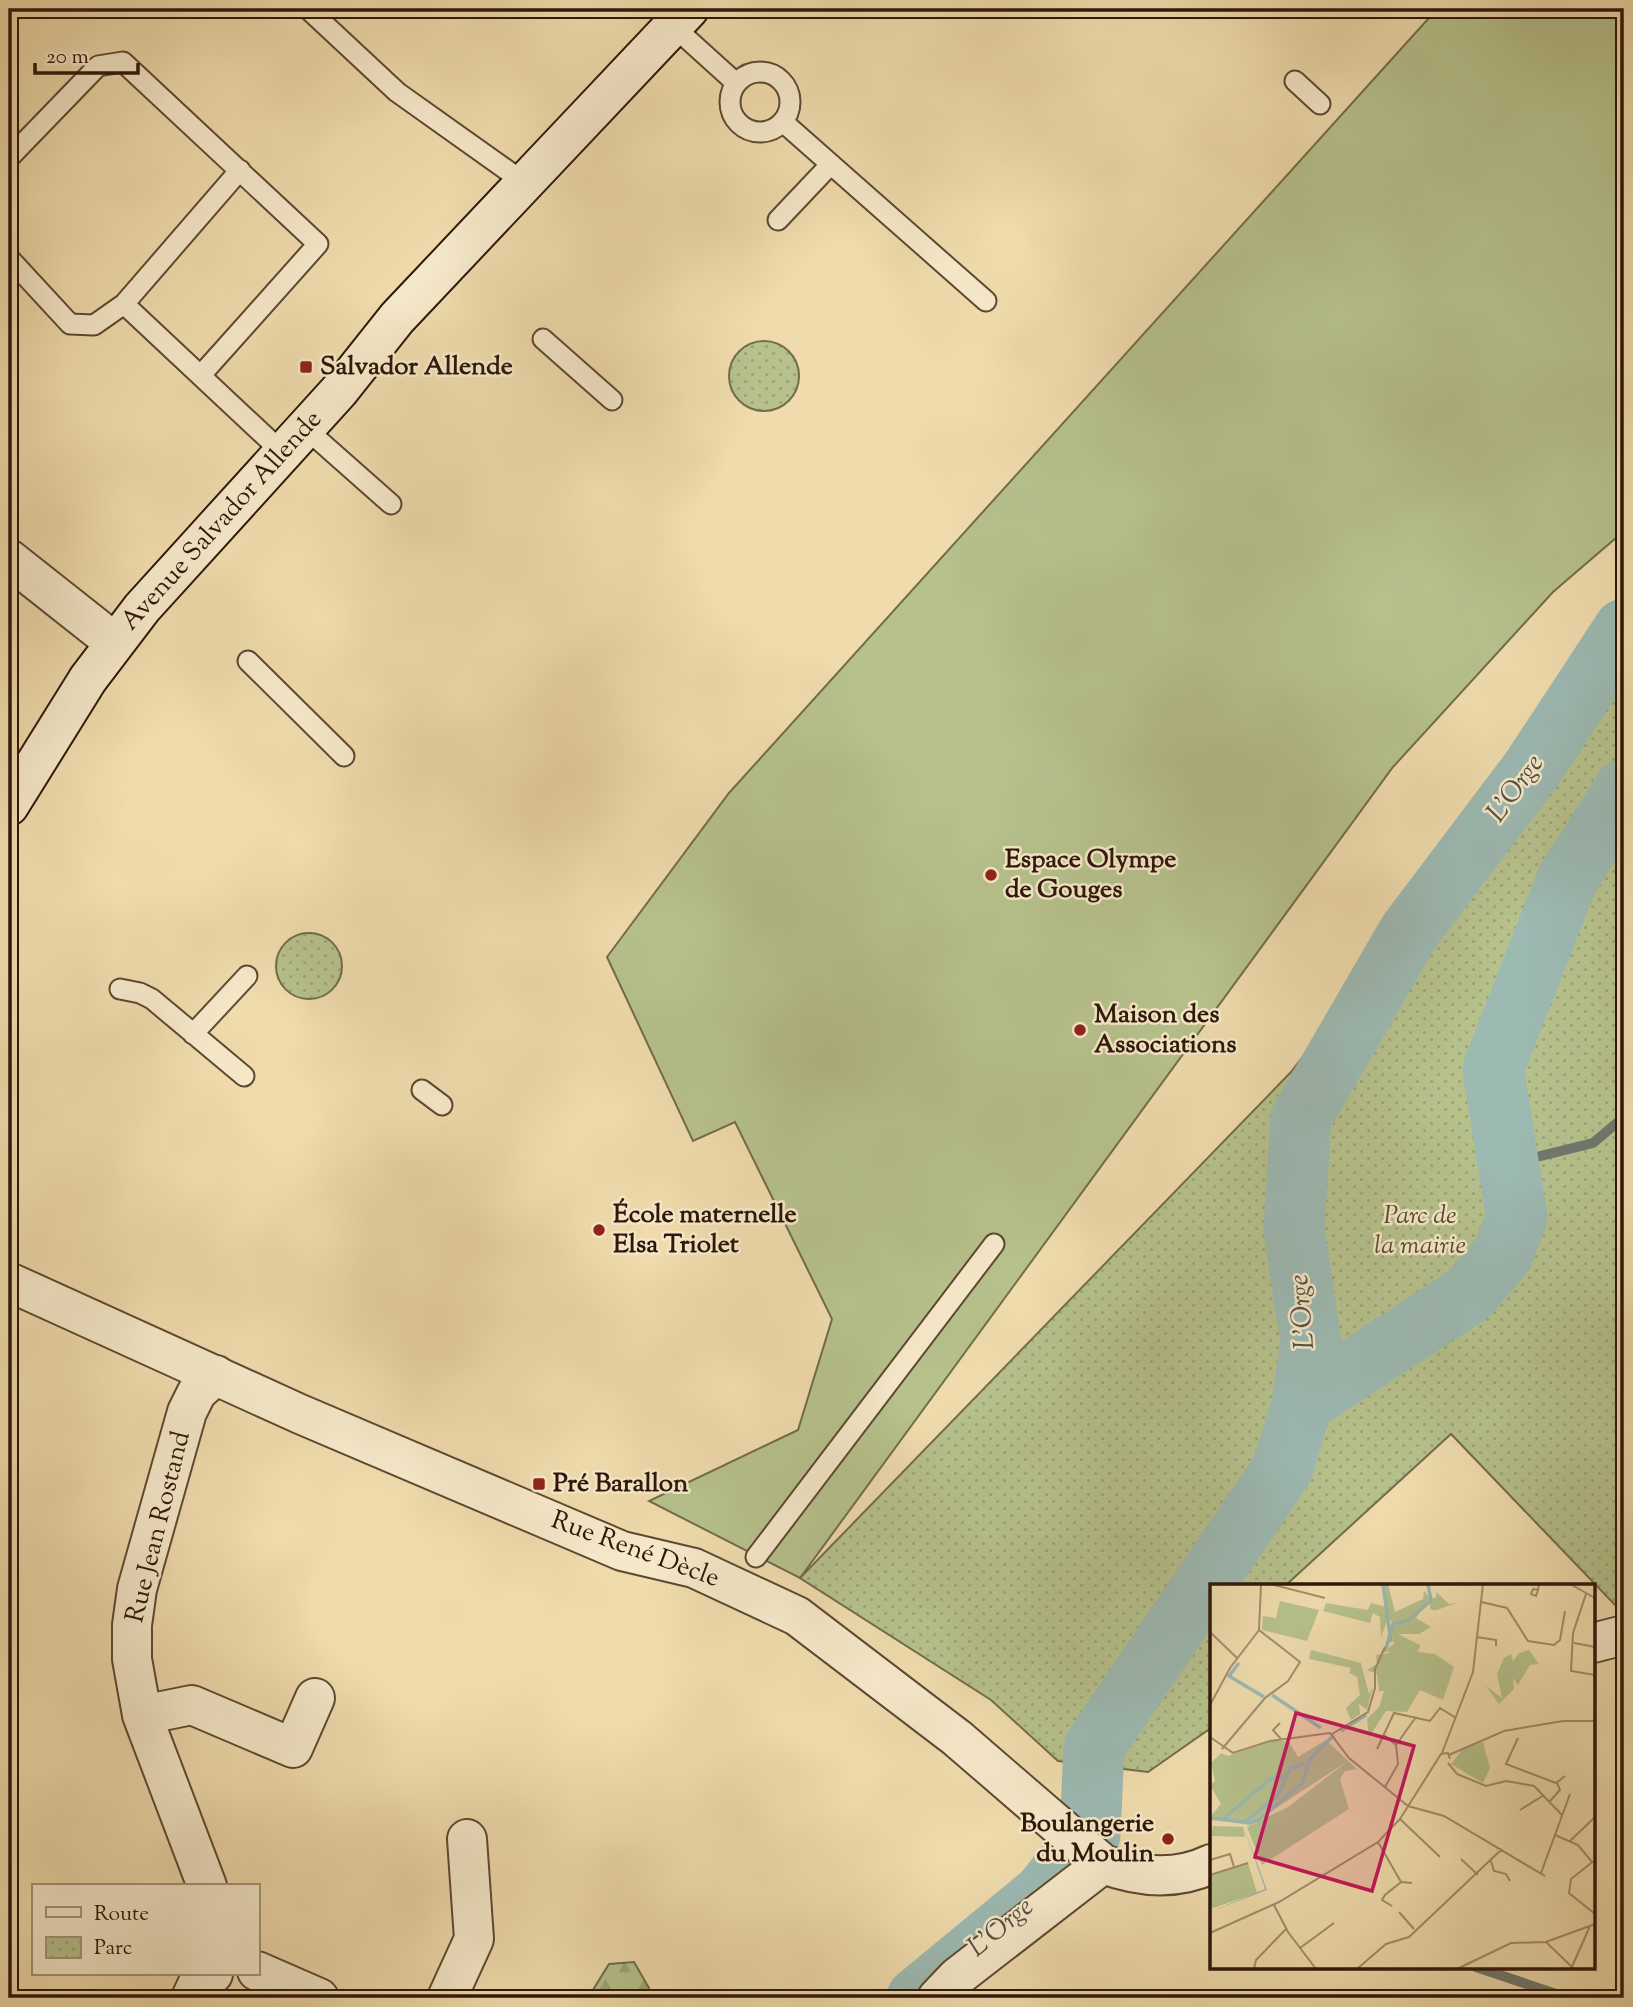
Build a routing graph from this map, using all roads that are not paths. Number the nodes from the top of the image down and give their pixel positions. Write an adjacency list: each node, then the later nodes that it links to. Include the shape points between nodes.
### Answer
1 (308, 9): 10 (lane, via 397,92)
2 (681, 17): 4 (lane); 10 (street, Avenue Salvador Allende)
3 (1295, 81): 5 (lane)
4 (736, 83): 6 (lane, via 757,72 777,78 790,98); 6 (lane, via 729,106 739,125 756,133)
5 (1320, 104)
6 (783, 122): 8 (lane)
7 (9, 158): 9 (lane, via 98,66 123,62)
8 (831, 164): 11 (lane); 13 (lane)
9 (240, 170): 14 (lane); 16 (lane, via 318,244)
10 (525, 183): 18 (street, Avenue Salvador Allende, via 397,318)
11 (778, 220)
12 (9, 258): 14 (lane, via 70,324 94,325)
13 (986, 301)
14 (124, 304): 16 (lane)
15 (543, 339): 17 (lane)
16 (201, 375): 18 (lane)
17 (612, 400)
18 (294, 441): 19 (lane); 21 (street, Avenue Salvador Allende)
19 (391, 504)
20 (9, 559): 21 (street)
21 (114, 642): 24 (street, Avenue Salvador Allende)
22 (248, 661): 23 (lane)
23 (344, 756)
24 (9, 806)
25 (247, 976): 27 (lane)
26 (120, 989): 27 (lane, via 152,999)
27 (193, 1034): 28 (lane)
28 (244, 1076)
29 (422, 1090): 30 (lane)
30 (442, 1105)
31 (994, 1244): 34 (lane)
32 (9, 1282): 33 (street, Rue René Dècle)
33 (216, 1375): 38 (street, Rue Jean Rostand, via 197,1392 187,1412 137,1589 132,1659); 40 (street, Rue René Dècle, via 622,1551 694,1568 797,1616 913,1703)
34 (756, 1557)
35 (1624, 1635): 36 (street)
36 (1594, 1643)
37 (315, 1698): 38 (street, via 293,1748 192,1705)
38 (142, 1715): 42 (street, Rue Jean Rostand)
39 (467, 1839): 47 (street, via 474,1939)
40 (1092, 1856): 41 (street, Rue René Dècle, via 1126,1873 1153,1876 1182,1874); 48 (street)
41 (1210, 1864)
42 (206, 1884)
43 (259, 1972): 46 (street)
44 (210, 1976): 45 (street, via 197,1985)
45 (191, 1998)
46 (319, 1998)
47 (447, 1998)
48 (937, 1998)

